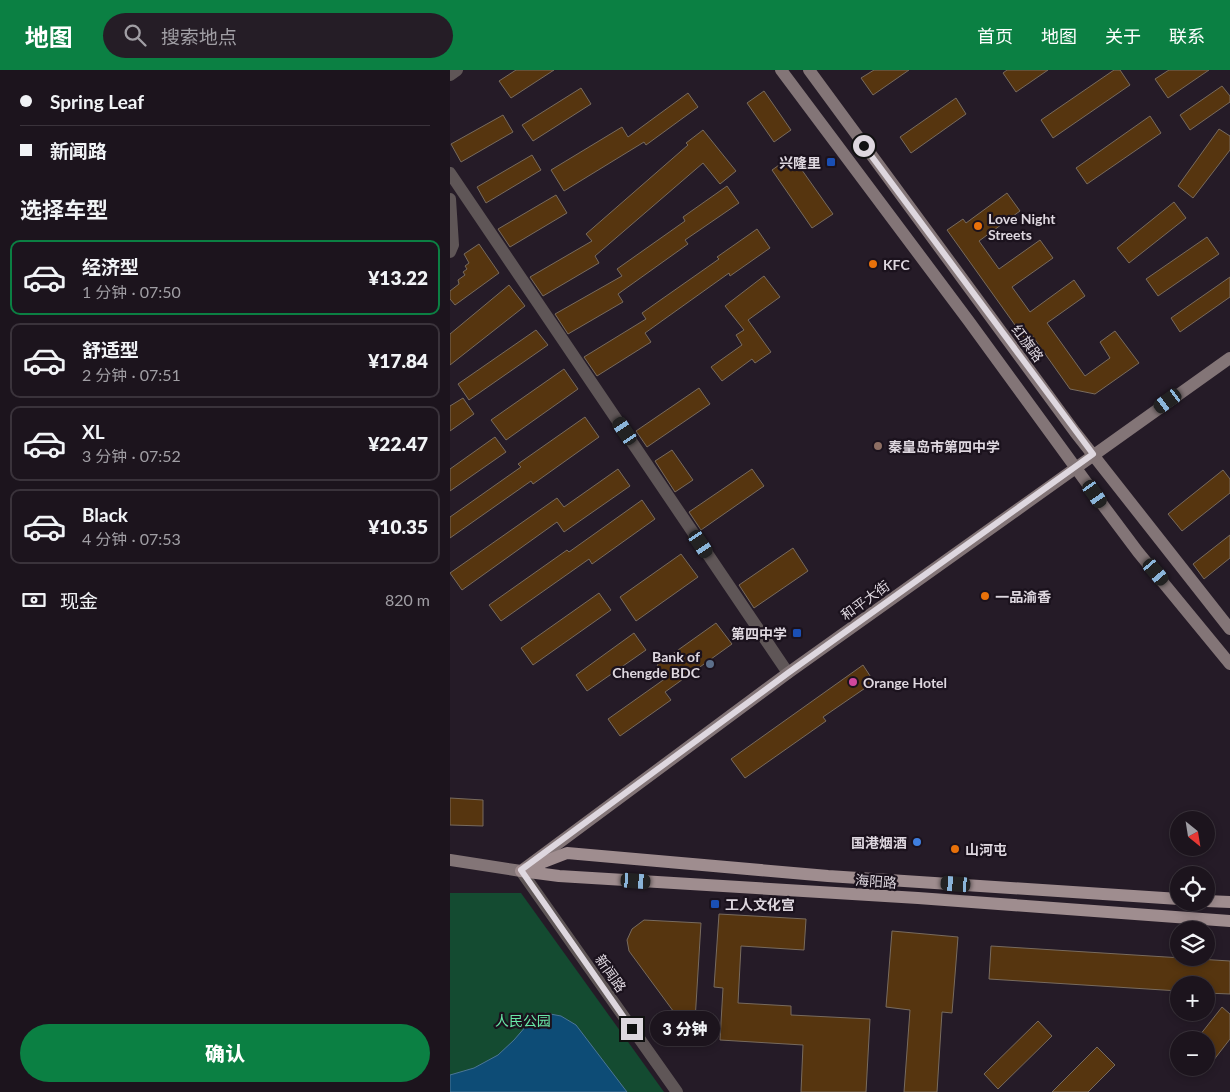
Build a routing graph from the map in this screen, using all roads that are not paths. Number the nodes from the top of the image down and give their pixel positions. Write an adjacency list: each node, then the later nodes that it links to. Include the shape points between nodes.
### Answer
1 (456, 70): 4 (street)
2 (781, 70): 10 (main road)
3 (809, 70): 9 (main road, 红旗路)
4 (450, 75)
5 (450, 173): 13 (street)
6 (450, 199): 7 (street, via 453,245)
7 (450, 252)
8 (1230, 358): 9 (main road, 和平大街)
9 (1093, 454): 10 (main road, 和平大街); 11 (main road, 红旗路)
10 (1076, 467): 12 (main road, via 1138,552); 13 (main road, 和平大街)
11 (1230, 629)
12 (1230, 664)
13 (788, 673): 15 (main road, 和平大街)
14 (450, 860): 15 (main road, 海阳路)
15 (521, 870): 16 (main road, 海阳路, via 567,853 828,876); 19 (main road, 海阳路, via 559,876); 20 (street, 新闻路)
16 (1170, 898)
17 (1215, 901): 18 (main road)
18 (1230, 902)
19 (1230, 922)
20 (677, 1092)

